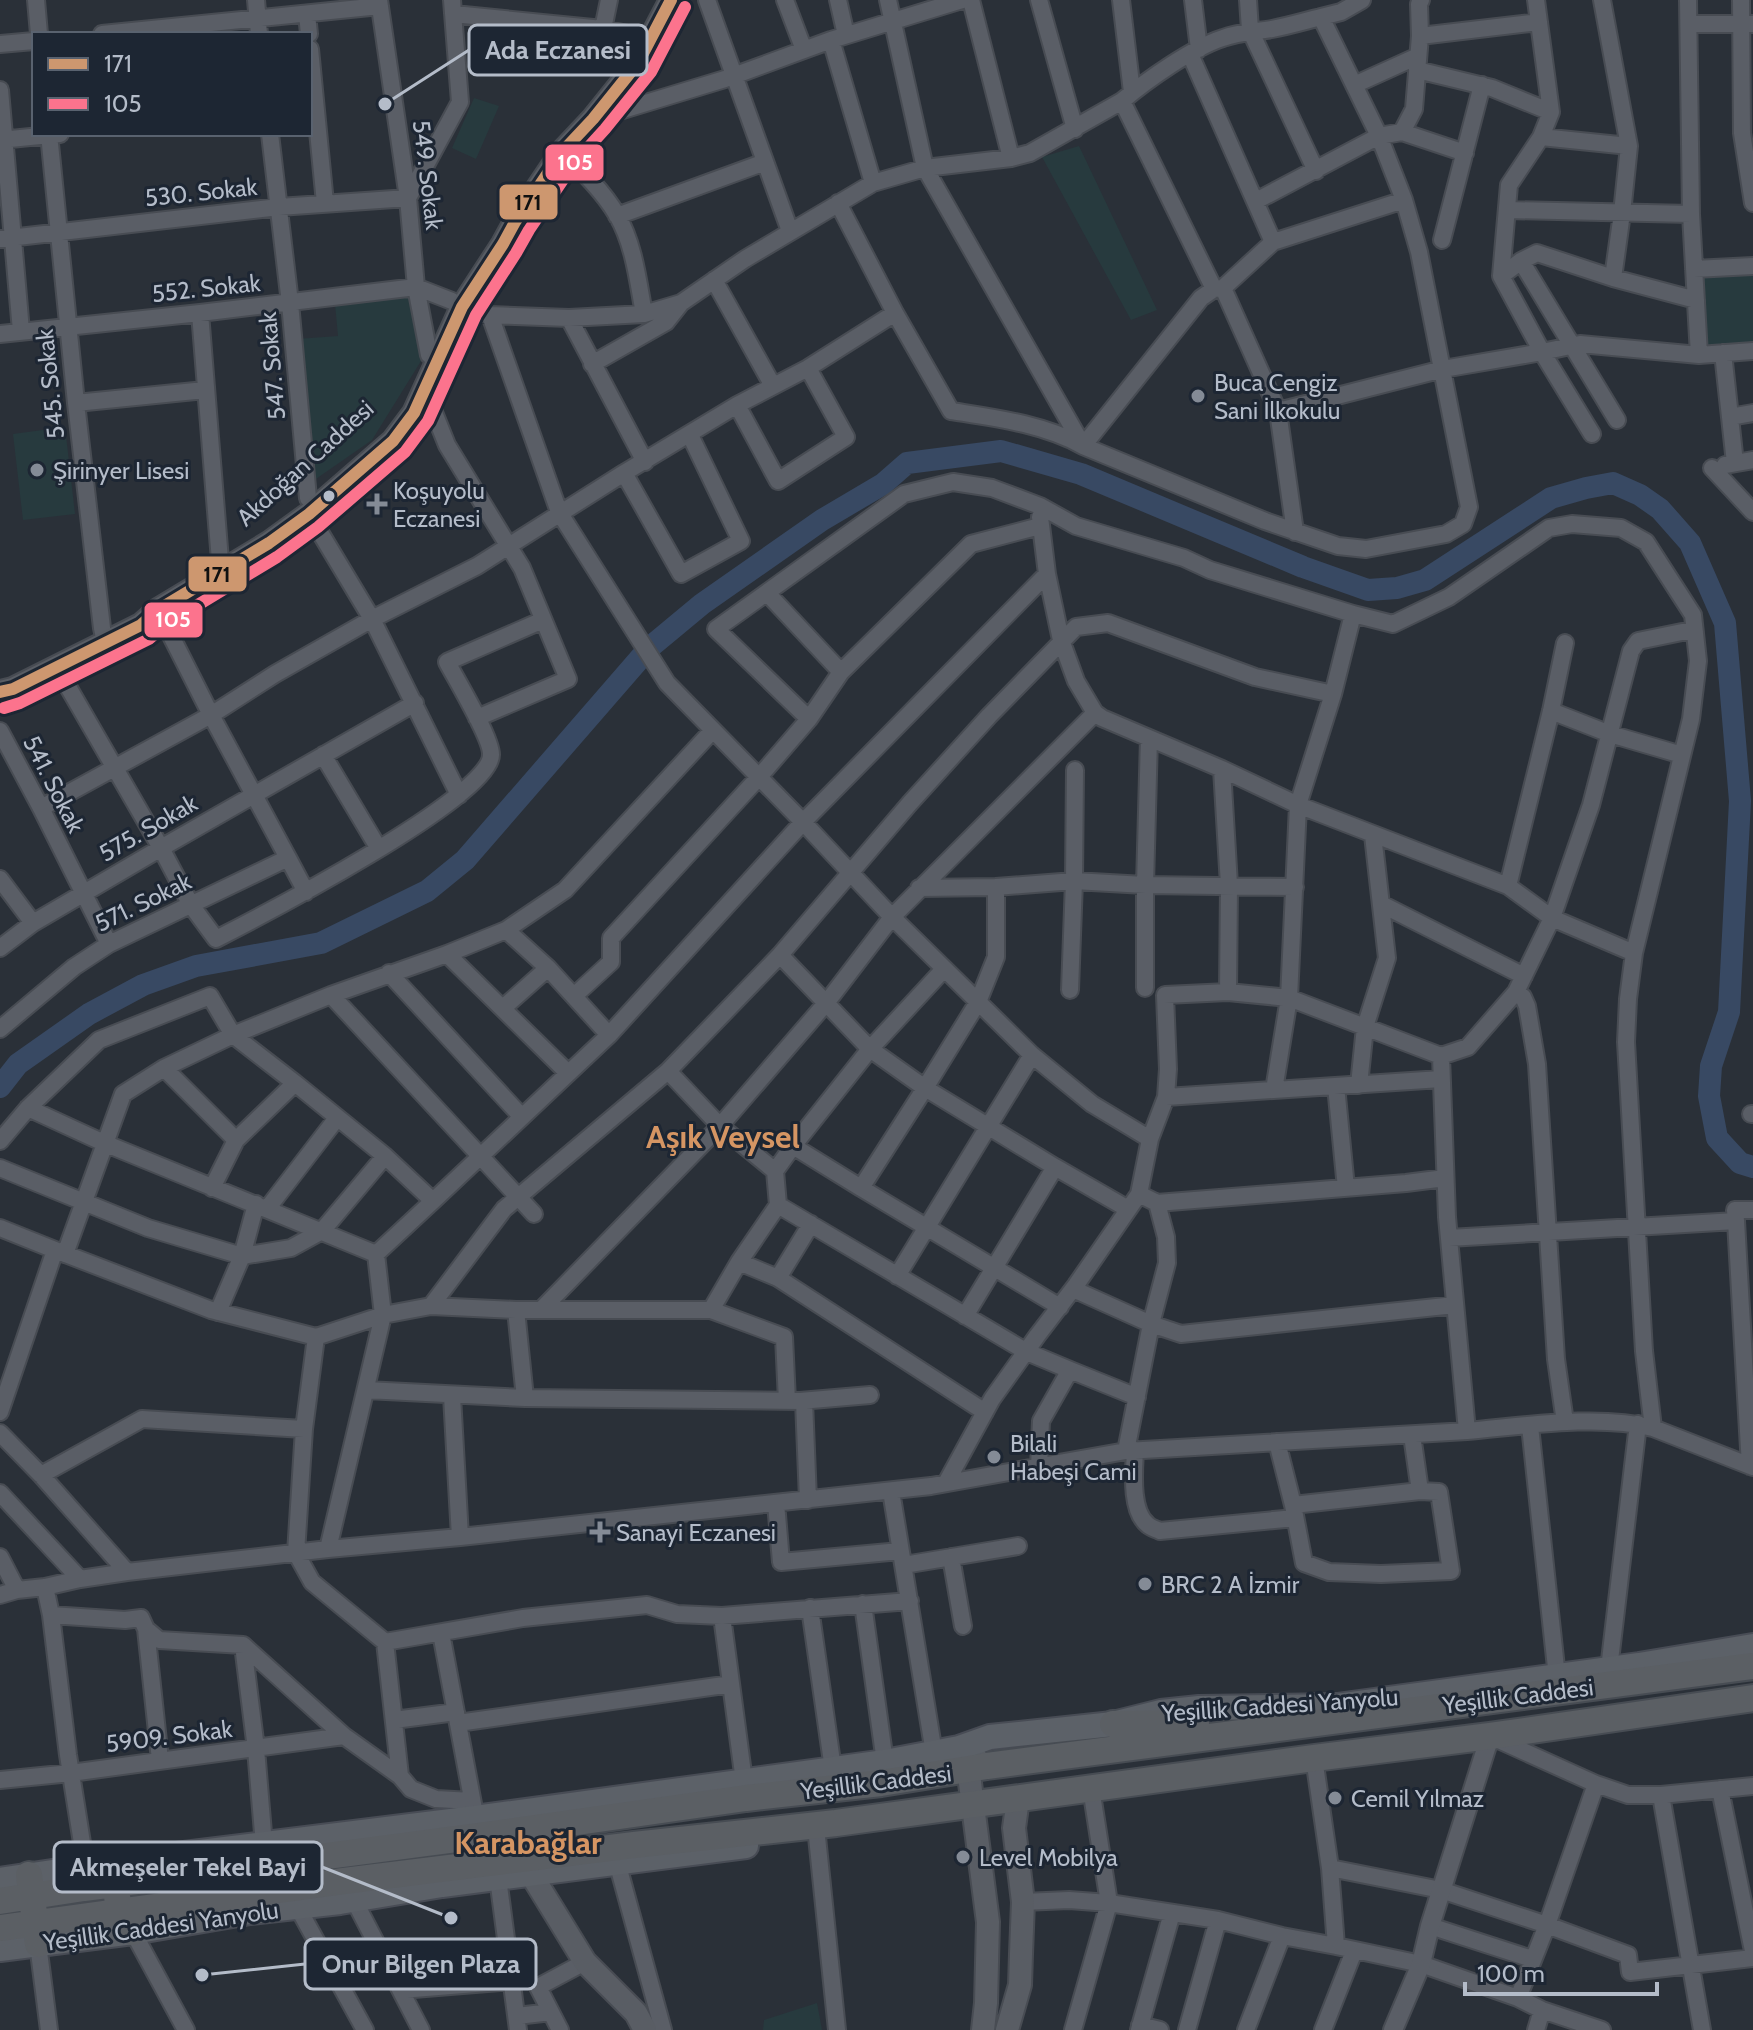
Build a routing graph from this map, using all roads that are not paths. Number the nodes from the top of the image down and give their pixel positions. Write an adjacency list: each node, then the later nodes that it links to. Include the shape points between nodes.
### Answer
1 (36, 0): 32 (street)
2 (256, 0): 29 (street)
3 (609, 0): 30 (street)
4 (671, 0): 37 (main road, Akdoğan Caddesi)
5 (707, 0): 44 (street)
6 (785, 0): 40 (street)
7 (838, 0): 36 (street)
8 (888, 0): 25 (street)
9 (962, 0): 25 (street)
10 (971, 0): 62 (street)
11 (1039, 0): 51 (street)
12 (1121, 0): 48 (street)
13 (1193, 0): 41 (street)
14 (1248, 0): 31 (street)
15 (1421, 0): 35 (street)
16 (1536, 0): 26 (street)
17 (1602, 0): 59 (street)
18 (1688, 0): 27 (street)
19 (1741, 0): 28 (street)
20 (1361, 1): 24 (street)
21 (380, 3): 23 (street); 67 (street, 549. Sokak)
22 (453, 7): 30 (street); 67 (street, via 460,102)
23 (307, 14): 29 (street); 34 (street)
24 (1321, 17): 31 (street); 45 (street)
25 (893, 20): 36 (street); 64 (street)
26 (1539, 22): 35 (street); 49 (street)
27 (1689, 24): 28 (street); 76 (street)
28 (1747, 24): 72 (street, via 1742,133)
29 (258, 26): 33 (street)
30 (603, 29): 37 (street)
31 (1250, 30): 41 (street); 65 (street)
32 (39, 32)
33 (141, 32)
34 (309, 32)
35 (1420, 36): 42 (street)
36 (838, 38): 40 (street); 66 (street)
37 (652, 39): 50 (main road, Akdoğan Caddesi)
38 (32, 41): 39 (street)
39 (0, 44)
40 (804, 50): 44 (street)
41 (1194, 51): 48 (street); 69 (street)
42 (1418, 63): 45 (street); 46 (street); 52 (street, via 1414,109)
43 (312, 70): 70 (street)
44 (734, 76): 50 (street); 63 (street)
45 (1354, 85): 56 (street)
46 (1482, 85): 49 (street); 61 (street)
47 (0, 90): 58 (street)
48 (1127, 97): 51 (street); 90 (street)
49 (1551, 112): 57 (street)
50 (593, 119): 60 (main road, Akdoğan Caddesi)
51 (1075, 129): 62 (street)
52 (1402, 132): 56 (street); 61 (street)
53 (35, 136): 58 (street)
54 (52, 136): 79 (street, 545. Sokak)
55 (270, 136): 73 (street, 547. Sokak)
56 (1379, 136): 65 (street); 68 (street)
57 (1541, 137): 59 (street); 74 (street, via 1509,185)
58 (2, 140): 80 (street)
59 (1629, 146): 75 (street)
60 (562, 152): 77 (street); 94 (main road, Akdoğan Caddesi, via 515,222 494,243)
61 (1465, 153): 81 (street)
62 (1011, 158): 64 (street)
63 (765, 162): 77 (street); 78 (street)
64 (925, 168): 66 (street); 125 (street)
65 (1316, 171): 69 (street)
66 (873, 183): 71 (street)
67 (408, 198): 70 (street, 530. Sokak); 89 (street, 549. Sokak)
68 (1404, 200): 82 (street); 111 (street)
69 (1256, 201): 82 (street)
70 (325, 203): 73 (street, 530. Sokak)
71 (838, 203): 78 (street); 96 (street)
72 (1753, 203)
73 (279, 207): 79 (street, 530. Sokak); 92 (street, 547. Sokak)
74 (1507, 210): 75 (street); 86 (street)
75 (1622, 213): 76 (street); 87 (street)
76 (1691, 214): 85 (street)
77 (617, 216): 97 (street, via 634,261)
78 (790, 231): 88 (street)
79 (59, 232): 80 (street, 530. Sokak); 100 (street, 545. Sokak)
80 (6, 238): 101 (street)
81 (1442, 240)
82 (1273, 242): 90 (street)
83 (1521, 261): 86 (street); 87 (street, via 1537,253); 103 (street)
84 (1753, 266): 85 (street)
85 (1694, 269): 91 (street)
86 (1501, 276): 105 (street)
87 (1613, 278): 91 (street)
88 (714, 280): 93 (street); 112 (street)
89 (416, 287): 92 (street, 552. Sokak); 94 (street); 107 (street, 549. Sokak)
90 (1218, 289): 117 (street); 125 (street, via 1201,298)
91 (1696, 300): 108 (street)
92 (290, 303): 95 (street, 552. Sokak); 130 (street, 547. Sokak)
93 (681, 303): 97 (street); 109 (street, via 666,322)
94 (457, 304): 98 (street); 107 (main road, Akdoğan Caddesi); 114 (main road, Akdoğan Caddesi)
95 (200, 313): 100 (street, 552. Sokak); 113 (street)
96 (895, 313): 110 (street); 125 (street, via 951,411 1064,435)
97 (644, 314): 99 (street)
98 (490, 315): 99 (street); 132 (street)
99 (569, 318): 109 (street)
100 (68, 326): 101 (street, 552. Sokak); 115 (street, 545. Sokak)
101 (21, 331): 102 (street, 552. Sokak)
102 (0, 334)
103 (1573, 346): 105 (street); 108 (street); 121 (street)
104 (1753, 351): 106 (street)
105 (1542, 352): 111 (street); 122 (street)
106 (1723, 353): 108 (street); 120 (street)
107 (429, 355): 130 (main road, Akdoğan Caddesi, via 402,407 378,438)
108 (1699, 355)
109 (592, 364): 127 (street)
110 (808, 368): 112 (street); 116 (street, via 846,437 778,481)
111 (1443, 369): 117 (street); 135 (street, via 1469,507 1463,524 1446,534 1366,549)
112 (773, 386): 116 (street)
113 (205, 390): 115 (street); 137 (street)
114 (425, 390): 118 (main road, Akdoğan Caddesi); 124 (street)
115 (76, 403): 145 (street, 545. Sokak)
116 (737, 405): 123 (street)
117 (1278, 411): 135 (street)
118 (414, 413): 124 (street); 130 (main road, Akdoğan Caddesi, via 393,441)
119 (1753, 413): 120 (street)
120 (1730, 417): 128 (street)
121 (1617, 420)
122 (1592, 434)
123 (690, 435): 127 (street); 129 (street, via 741,541 681,574)
124 (447, 445): 136 (street)
125 (1083, 446): 135 (street)
126 (1753, 460): 128 (street)
127 (645, 462): 129 (street)
128 (1735, 463): 133 (street, via 1712,468)
129 (624, 473): 132 (street)
130 (308, 506): 137 (main road, Akdoğan Caddesi); 142 (street)
131 (1040, 506): 134 (street); 139 (street, via 992,488 953,482 904,494); 141 (street, via 1076,526)
132 (559, 512): 136 (street); 159 (street, via 667,683)
133 (1753, 512)
134 (1040, 526): 138 (street); 149 (street, via 971,544)
135 (1295, 532)
136 (507, 547): 142 (street); 143 (street, via 522,568)
137 (221, 573): 140 (main road, Akdoğan Caddesi)
138 (1047, 574): 146 (street); 173 (street)
139 (767, 593): 149 (street); 158 (street, via 716,629)
140 (158, 610): 145 (main road, Akdoğan Caddesi, via 141,625); 156 (street)
141 (1353, 614): 144 (street, via 1393,624 1449,597 1549,528 1572,524 1621,528 1646,542 1693,615); 152 (street)
142 (372, 619): 153 (street); 156 (street)
143 (543, 620): 157 (street, via 568,679); 157 (street, via 447,662)
144 (1695, 632): 161 (street, via 1638,641); 164 (street, via 1698,661)
145 (104, 635): 148 (main road, Akdoğan Caddesi); 150 (main road, Akdoğan Caddesi)
146 (1061, 640): 152 (street, via 1076,627 1108,623 1255,677); 155 (street); 178 (street)
147 (1565, 643): 154 (street)
148 (56, 666): 151 (main road, Akdoğan Caddesi); 165 (street)
149 (841, 672): 158 (street)
150 (0, 683)
151 (0, 692)
152 (1333, 694): 171 (street)
153 (415, 703): 163 (street, 575. Sokak); 170 (street)
154 (1551, 711): 161 (street); 183 (street)
155 (1095, 713): 162 (street); 186 (street)
156 (211, 715): 165 (street); 169 (street)
157 (477, 718): 170 (street, via 491,760)
158 (809, 719): 168 (street)
159 (713, 730): 168 (street); 194 (street, via 565,890)
160 (0, 731): 172 (street, 541. Sokak)
161 (1610, 734): 164 (street); 192 (street)
162 (1149, 738): 166 (street); 181 (street)
163 (323, 755): 169 (street, 575. Sokak); 176 (street)
164 (1682, 755): 197 (street)
165 (114, 767): 172 (street); 175 (street)
166 (1222, 769): 171 (street); 182 (street)
167 (1075, 770): 180 (street)
168 (759, 777): 173 (street); 208 (street, via 611,938 611,962)
169 (254, 794): 175 (street, 575. Sokak); 177 (street)
170 (459, 795): 176 (street)
171 (1298, 805): 174 (street); 185 (street)
172 (41, 808): 188 (street, 541. Sokak)
173 (803, 822): 178 (street); 216 (street)
174 (1373, 835): 183 (street); 189 (street)
175 (161, 848): 188 (street, 575. Sokak); 190 (street)
176 (379, 849): 187 (street)
177 (288, 858): 187 (street); 190 (street, 571. Sokak)
178 (851, 872): 191 (street); 199 (street)
179 (0, 879): 193 (street)
180 (1074, 881): 181 (street); 184 (street); 205 (street)
181 (1145, 885): 182 (street); 204 (street)
182 (1229, 885): 185 (street); 206 (street)
183 (1508, 886): 192 (street)
184 (996, 887): 186 (street); 211 (street, via 996,957)
185 (1295, 887): 209 (street)
186 (919, 888): 191 (street)
187 (306, 892): 190 (street, via 216,939)
188 (83, 894): 193 (street, 575. Sokak); 195 (street, 541. Sokak)
189 (1381, 904): 203 (street); 213 (street, via 1387,958)
190 (191, 905): 195 (street, 571. Sokak)
191 (892, 917): 201 (street); 210 (street)
192 (1552, 918): 197 (street); 203 (street)
193 (33, 923): 196 (street, 575. Sokak)
194 (506, 930): 198 (street); 200 (street)
195 (109, 944): 214 (street, 571. Sokak)
196 (0, 948)
197 (1634, 953): 261 (street, via 1626,1042)
198 (447, 954): 202 (street); 212 (street)
199 (780, 955): 210 (street); 221 (street)
200 (548, 968): 208 (street); 212 (street)
201 (944, 969): 211 (street); 217 (street)
202 (389, 973): 207 (street); 231 (street)
203 (1520, 984): 219 (street, via 1468,1047); 265 (street, via 1537,1064)
204 (1145, 988)
205 (1070, 990)
206 (1228, 992): 209 (street); 229 (street, via 1165,995)
207 (331, 995): 215 (street); 241 (street)
208 (574, 996): 216 (street)
209 (1289, 998): 213 (street); 228 (street)
210 (827, 1002): 217 (street); 233 (street)
211 (978, 1002): 218 (street); 227 (street)
212 (503, 1008): 222 (street)
213 (1365, 1027): 219 (street); 225 (street)
214 (0, 1029)
215 (233, 1035): 220 (street); 224 (street); 230 (street, via 211,989 99,1040)
216 (609, 1035): 222 (street)
217 (870, 1049): 227 (street); 239 (street)
218 (1032, 1055): 234 (street); 235 (street, via 1092,1104)
219 (1441, 1056): 223 (street)
220 (164, 1068): 236 (street); 238 (street, via 123,1094)
221 (668, 1071): 233 (street); 250 (street)
222 (568, 1073): 231 (street)
223 (1441, 1079): 225 (street); 245 (street)
224 (295, 1083): 232 (street); 236 (street)
225 (1359, 1085): 226 (street)
226 (1336, 1086): 228 (street); 248 (street)
227 (925, 1088): 234 (street); 247 (street)
228 (1274, 1090): 229 (street)
229 (1166, 1097): 235 (street)
230 (28, 1108): 237 (street); 238 (street)
231 (521, 1116): 241 (street)
232 (337, 1118): 240 (street); 255 (street)
233 (720, 1126): 244 (street); 279 (street)
234 (988, 1127): 242 (street); 263 (street)
235 (1150, 1139): 249 (street)
236 (236, 1140): 246 (street)
237 (0, 1141)
238 (104, 1143): 246 (street); 252 (street)
239 (793, 1146): 244 (street); 247 (street)
240 (385, 1156): 251 (street); 264 (street)
241 (480, 1156): 250 (street); 251 (street)
242 (1055, 1167): 256 (street); 271 (street)
243 (0, 1168): 252 (street)
244 (775, 1171): 254 (street)
245 (1445, 1178): 248 (street); 266 (street)
246 (212, 1188): 255 (street)
247 (861, 1188): 263 (street)
248 (1346, 1188): 253 (street)
249 (1139, 1194): 253 (street); 256 (street)
250 (518, 1195): 258 (street); 276 (street)
251 (433, 1201): 268 (street)
252 (83, 1202): 267 (street); 269 (street)
253 (1157, 1203): 284 (street, via 1167,1263)
254 (778, 1205): 260 (street); 270 (street)
255 (261, 1207): 264 (street); 269 (street)
256 (1128, 1209): 274 (street)
257 (1753, 1210): 259 (street, via 1735,1210)
258 (534, 1214)
259 (1736, 1221): 261 (street); 306 (street)
260 (811, 1224): 272 (street); 273 (street)
261 (1637, 1226): 265 (street); 298 (street)
262 (0, 1228): 267 (street)
263 (927, 1228): 271 (street); 272 (street)
264 (322, 1231): 268 (street); 269 (street, via 291,1248)
265 (1547, 1233): 266 (street); 296 (street)
266 (1449, 1238): 275 (street)
267 (60, 1252): 281 (street); 294 (street)
268 (376, 1254): 282 (street)
269 (242, 1256): 281 (street)
270 (739, 1262): 273 (street); 280 (street)
271 (994, 1269): 277 (street); 283 (street)
272 (897, 1276): 283 (street)
273 (778, 1278): 295 (street)
274 (1073, 1289): 277 (street); 284 (street)
275 (1455, 1305): 284 (street, via 1181,1334); 300 (street)
276 (431, 1306): 278 (street); 282 (street)
277 (1060, 1307): 286 (street)
278 (516, 1310): 279 (street); 292 (street)
279 (541, 1310): 280 (street)
280 (711, 1310): 293 (street, via 784,1337)
281 (218, 1312): 285 (street)
282 (383, 1315): 285 (street); 288 (street)
283 (965, 1316): 286 (street)
284 (1151, 1324): 291 (street)
285 (316, 1337): 299 (street)
286 (1027, 1352): 287 (street); 295 (street)
287 (1070, 1370): 291 (street); 305 (street, via 1041,1421)
288 (366, 1390): 290 (street); 317 (street)
289 (870, 1395): 293 (street)
290 (452, 1396): 292 (street); 315 (street)
291 (1137, 1397): 304 (street)
292 (525, 1398): 293 (street)
293 (795, 1401): 312 (street)
294 (0, 1412)
295 (985, 1412): 308 (street)
296 (1565, 1422): 297 (street); 298 (street)
297 (1530, 1426): 300 (street); 340 (street)
298 (1645, 1426): 306 (street); 339 (street)
299 (304, 1429): 307 (street, via 142,1419); 318 (street)
300 (1467, 1431): 302 (street)
301 (0, 1433): 307 (street)
302 (1412, 1435): 303 (street); 310 (street)
303 (1277, 1442): 304 (street); 314 (street)
304 (1130, 1450): 305 (street); 314 (street, via 1139,1513 1160,1531)
305 (1039, 1467): 308 (street)
306 (1751, 1467)
307 (41, 1475): 322 (street)
308 (946, 1483): 309 (street)
309 (891, 1491): 312 (street); 321 (street)
310 (1420, 1491): 314 (street); 314 (street, via 1439,1492 1451,1571 1329,1572 1304,1563)
311 (0, 1493): 323 (street)
312 (808, 1500): 313 (street)
313 (776, 1503): 315 (street); 321 (street, via 781,1562)
314 (1294, 1511)
315 (460, 1537): 317 (street)
316 (1018, 1546): 320 (street)
317 (328, 1549): 318 (street)
318 (296, 1553): 322 (street); 335 (street, via 312,1582)
319 (0, 1557): 325 (street)
320 (951, 1557): 321 (street); 332 (street)
321 (902, 1558): 327 (street)
322 (127, 1572): 323 (street)
323 (80, 1579): 324 (street)
324 (45, 1587): 325 (street); 330 (street)
325 (17, 1590): 326 (street)
326 (0, 1595)
327 (910, 1601): 328 (street); 354 (street)
328 (863, 1604): 329 (street); 353 (street)
329 (810, 1608): 331 (street); 355 (street)
330 (51, 1615): 333 (street, via 141,1618); 357 (street)
331 (722, 1616): 334 (street, via 677,1614 647,1605); 341 (street)
332 (963, 1626)
333 (146, 1629): 336 (street, via 159,1640); 352 (street)
334 (441, 1633): 335 (street); 343 (street)
335 (385, 1642): 344 (street)
336 (243, 1645): 347 (street); 350 (street)
337 (1753, 1646): 339 (main road, Yeşillik Caddesi Yanyolu)
338 (1753, 1666): 346 (highway, Yeşillik Caddesi)
339 (1609, 1669): 340 (main road, Yeşillik Caddesi Yanyolu)
340 (1557, 1677): 345 (main road, Yeşillik Caddesi Yanyolu, via 1337,1706 1161,1712)
341 (731, 1684): 343 (street); 360 (street)
342 (1753, 1698): 348 (highway, Yeşillik Caddesi)
343 (457, 1718): 344 (street); 368 (street)
344 (394, 1720): 358 (street)
345 (1113, 1724): 346 (highway, via 1239,1722); 349 (main road, Yeşillik Caddesi Yanyolu)
346 (1263, 1729): 356 (highway, Yeşillik Caddesi)
347 (344, 1736): 350 (street, 5909. Sokak); 358 (street)
348 (1490, 1736): 351 (highway, Yeşillik Caddesi); 361 (street); 380 (street)
349 (990, 1737): 354 (main road, Yeşillik Caddesi Yanyolu, via 959,1748); 356 (main road)
350 (256, 1749): 352 (street, 5909. Sokak); 371 (street)
351 (1314, 1758): 363 (highway, Yeşillik Caddesi); 374 (street)
352 (160, 1760): 357 (street, 5909. Sokak)
353 (885, 1762): 354 (main road, Yeşillik Caddesi Yanyolu); 355 (main road, Yeşillik Caddesi Yanyolu)
354 (936, 1764): 356 (highway, Yeşillik Caddesi); 369 (highway, via 941,1797); 375 (highway, Yeşillik Caddesi, via 881,1783 479,1836)
355 (833, 1769): 360 (main road, Yeşillik Caddesi Yanyolu)
356 (969, 1770): 367 (main road)
357 (71, 1773): 359 (street, 5909. Sokak); 373 (street)
358 (400, 1776): 368 (street, via 411,1789)
359 (0, 1780)
360 (744, 1781): 368 (main road, Yeşillik Caddesi Yanyolu)
361 (1596, 1784): 365 (street, via 1628,1795); 389 (street)
362 (1753, 1786): 364 (street)
363 (1091, 1788): 366 (highway, Yeşillik Caddesi); 384 (street)
364 (1720, 1789): 365 (street); 397 (street)
365 (1661, 1795): 402 (street)
366 (1024, 1801): 367 (highway, Yeşillik Caddesi); 383 (main road, via 1014,1828)
367 (973, 1808): 369 (highway, Yeşillik Caddesi); 418 (main road, via 988,1922)
368 (474, 1810): 371 (main road, Yeşillik Caddesi Yanyolu)
369 (928, 1815): 370 (main road, Yeşillik Caddesi Yanyolu); 388 (highway, Yeşillik Caddesi, via 344,1881)
370 (817, 1837): 372 (main road, Yeşillik Caddesi Yanyolu); 417 (street)
371 (264, 1845): 375 (main road, Yeşillik Caddesi Yanyolu)
372 (617, 1862): 376 (main road, Yeşillik Caddesi Yanyolu); 416 (street)
373 (86, 1868): 375 (main road, Yeşillik Caddesi Yanyolu); 379 (main road, Yeşillik Caddesi Yanyolu)
374 (1330, 1868): 380 (street); 394 (street)
375 (118, 1873): 379 (highway, Yeşillik Caddesi); 388 (highway)
376 (531, 1874): 377 (main road, Yeşillik Caddesi Yanyolu); 400 (main road)
377 (498, 1878): 381 (main road, Yeşillik Caddesi Yanyolu); 403 (street)
378 (0, 1880): 379 (main road, Yeşillik Caddesi Yanyolu)
379 (31, 1886): 382 (highway, Yeşillik Caddesi); 392 (highway)
380 (1441, 1890): 389 (street); 390 (street)
381 (354, 1900): 385 (main road, Yeşillik Caddesi Yanyolu); 404 (street)
382 (0, 1901)
383 (1023, 1902): 384 (street); 419 (main road, via 1020,1985)
384 (1109, 1903): 386 (street); 420 (street)
385 (297, 1906): 388 (main road, Yeşillik Caddesi Yanyolu); 412 (street)
386 (1172, 1913): 387 (street); 409 (street)
387 (1218, 1920): 393 (street); 422 (street)
388 (126, 1922): 392 (highway, Yeşillik Caddesi); 411 (street)
389 (1547, 1925): 399 (street); 402 (street, via 1628,1955 1630,1972)
390 (1430, 1926): 399 (street); 401 (street)
391 (0, 1928): 392 (highway, Yeşillik Caddesi)
392 (37, 1934): 395 (main road, Yeşillik Caddesi Yanyolu); 410 (street)
393 (1282, 1936): 394 (street); 423 (street)
394 (1336, 1946): 396 (street)
395 (0, 1949)
396 (1354, 1951): 401 (street); 424 (street)
397 (1753, 1951)
398 (1753, 1958): 402 (street)
399 (1532, 1959): 405 (street)
400 (585, 1962): 407 (street, via 538,1987); 415 (main road, via 636,2013)
401 (1421, 1964): 405 (street); 425 (street)
402 (1689, 1965): 428 (street)
403 (513, 1981): 404 (street); 408 (street)
404 (401, 1990): 413 (street)
405 (1518, 1998): 406 (street)
406 (1542, 2010): 426 (street); 427 (street)
407 (551, 2012): 408 (street); 414 (street)
408 (518, 2023)
409 (1139, 2027): 421 (street)
410 (49, 2030)
411 (186, 2030)
412 (365, 2030)
413 (421, 2030)
414 (560, 2030)
415 (645, 2030)
416 (663, 2030)
417 (837, 2030)
418 (983, 2030)
419 (1007, 2030)
420 (1073, 2030)
421 (1160, 2030)
422 (1187, 2030)
423 (1246, 2030)
424 (1323, 2030)
425 (1393, 2030)
426 (1536, 2030)
427 (1602, 2030)
428 (1702, 2030)

